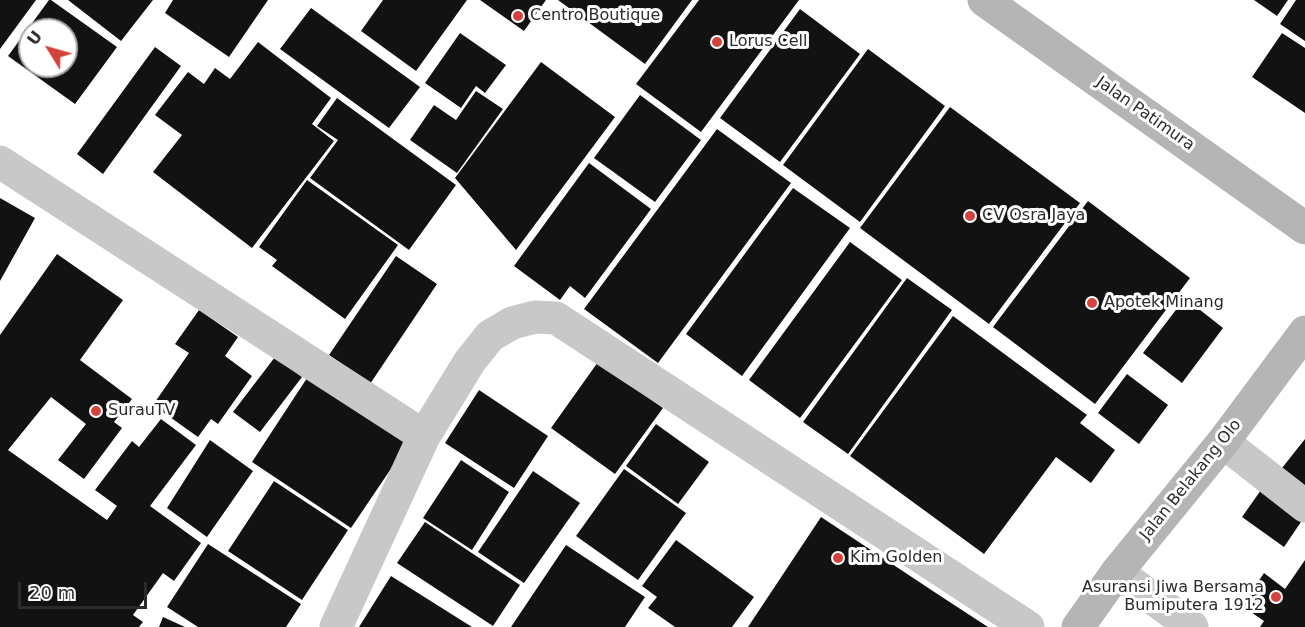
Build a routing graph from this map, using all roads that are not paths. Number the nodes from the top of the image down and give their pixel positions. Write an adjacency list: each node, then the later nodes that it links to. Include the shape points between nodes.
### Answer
1 (984, 0): 3 (street, Jalan Patimura)
2 (0, 162): 5 (street)
3 (1305, 228)
4 (1305, 332): 6 (street, Jalan Belakang Olo)
5 (424, 436): 9 (street); 10 (street, via 490,336 512,323 535,317 556,318)
6 (1223, 442): 7 (street); 8 (street, Jalan Belakang Olo)
7 (1305, 506)
8 (1117, 572): 11 (street, Jalan Belakang Olo); 12 (street)
9 (336, 627)
10 (1028, 627)
11 (1078, 627)
12 (1192, 627)

